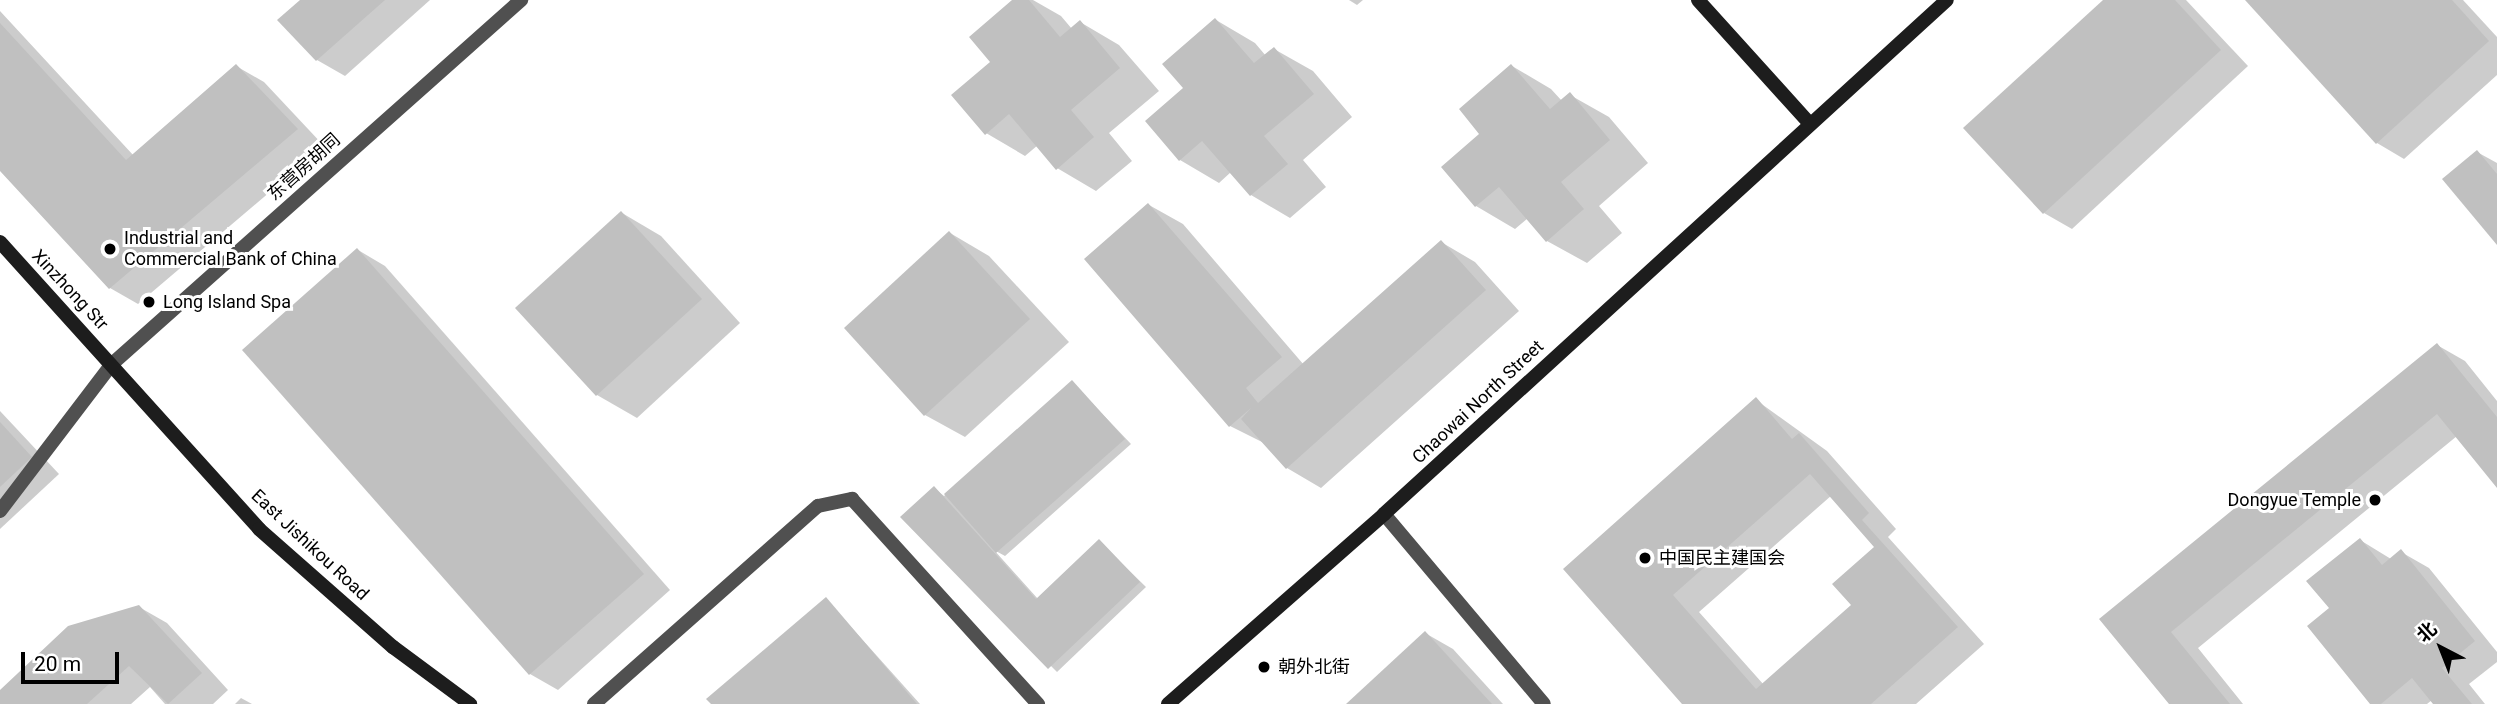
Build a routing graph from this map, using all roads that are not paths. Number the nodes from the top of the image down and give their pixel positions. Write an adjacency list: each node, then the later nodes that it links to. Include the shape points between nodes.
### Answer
1 (522, 0): 6 (street, 东营房胡同)
2 (1699, 0): 4 (street)
3 (1948, 0): 4 (street, Chaowai North Street)
4 (1810, 124): 8 (street, Chaowai North Street)
5 (0, 242): 6 (street, Xinzhong Str)
6 (112, 364): 7 (street, 东营房胡同); 9 (street, East Jishikou Road, via 260,529 393,647)
7 (0, 511)
8 (1384, 514): 12 (street, Chaowai North Street); 13 (street)
9 (470, 704)
10 (594, 704): 11 (street, via 818,506 852,499)
11 (1038, 704)
12 (1168, 704)
13 (1544, 704)

